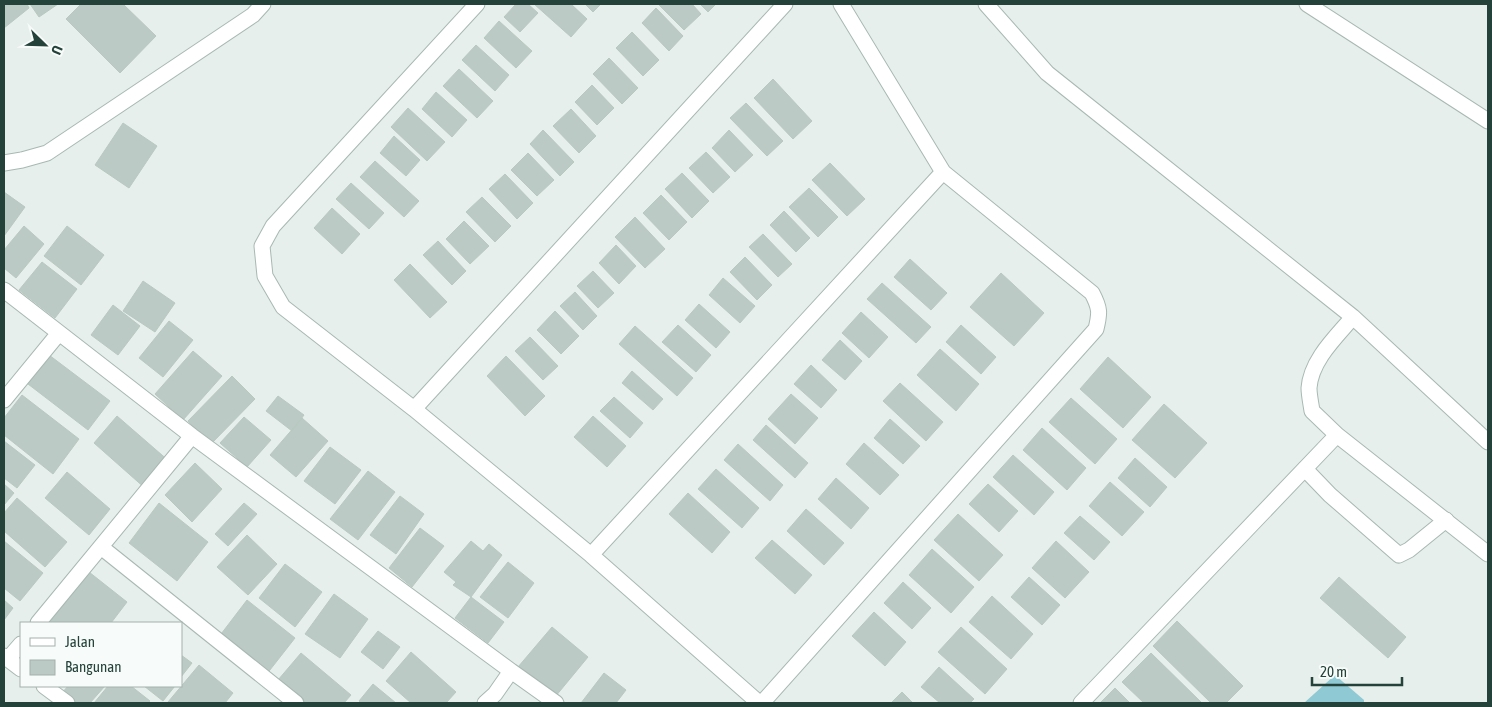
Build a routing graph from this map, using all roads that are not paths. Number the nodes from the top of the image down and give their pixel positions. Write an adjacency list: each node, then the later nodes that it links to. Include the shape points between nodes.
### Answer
1 (263, 4): 8 (street, via 253,15 47,153)
2 (477, 4): 14 (street, via 273,226 262,246 265,276 283,307)
3 (785, 4): 14 (street)
4 (840, 4): 9 (street)
5 (986, 4): 11 (street, via 1047,73)
6 (1307, 4): 7 (street)
7 (1488, 121)
8 (4, 163)
9 (943, 172): 21 (street); 33 (street, via 1092,293 1099,305 1096,329)
10 (4, 290): 12 (street)
11 (1353, 317): 15 (street, via 1328,346 1309,387 1312,412); 17 (street)
12 (59, 333): 13 (street); 16 (street)
13 (4, 400)
14 (414, 409): 21 (street)
15 (1337, 435): 18 (street); 19 (street)
16 (192, 436): 20 (street); 27 (street)
17 (1488, 442)
18 (1305, 469): 19 (street, via 1399,555); 34 (street)
19 (1446, 520): 22 (street)
20 (101, 547): 23 (street); 30 (street)
21 (591, 554): 33 (street)
22 (1488, 554)
23 (39, 622)
24 (20, 645): 25 (street)
25 (6, 658): 26 (street)
26 (20, 668)
27 (511, 671): 31 (street); 32 (street)
28 (45, 687): 29 (street)
29 (67, 703)
30 (296, 703)
31 (485, 703)
32 (556, 703)
33 (760, 703)
34 (1081, 703)

